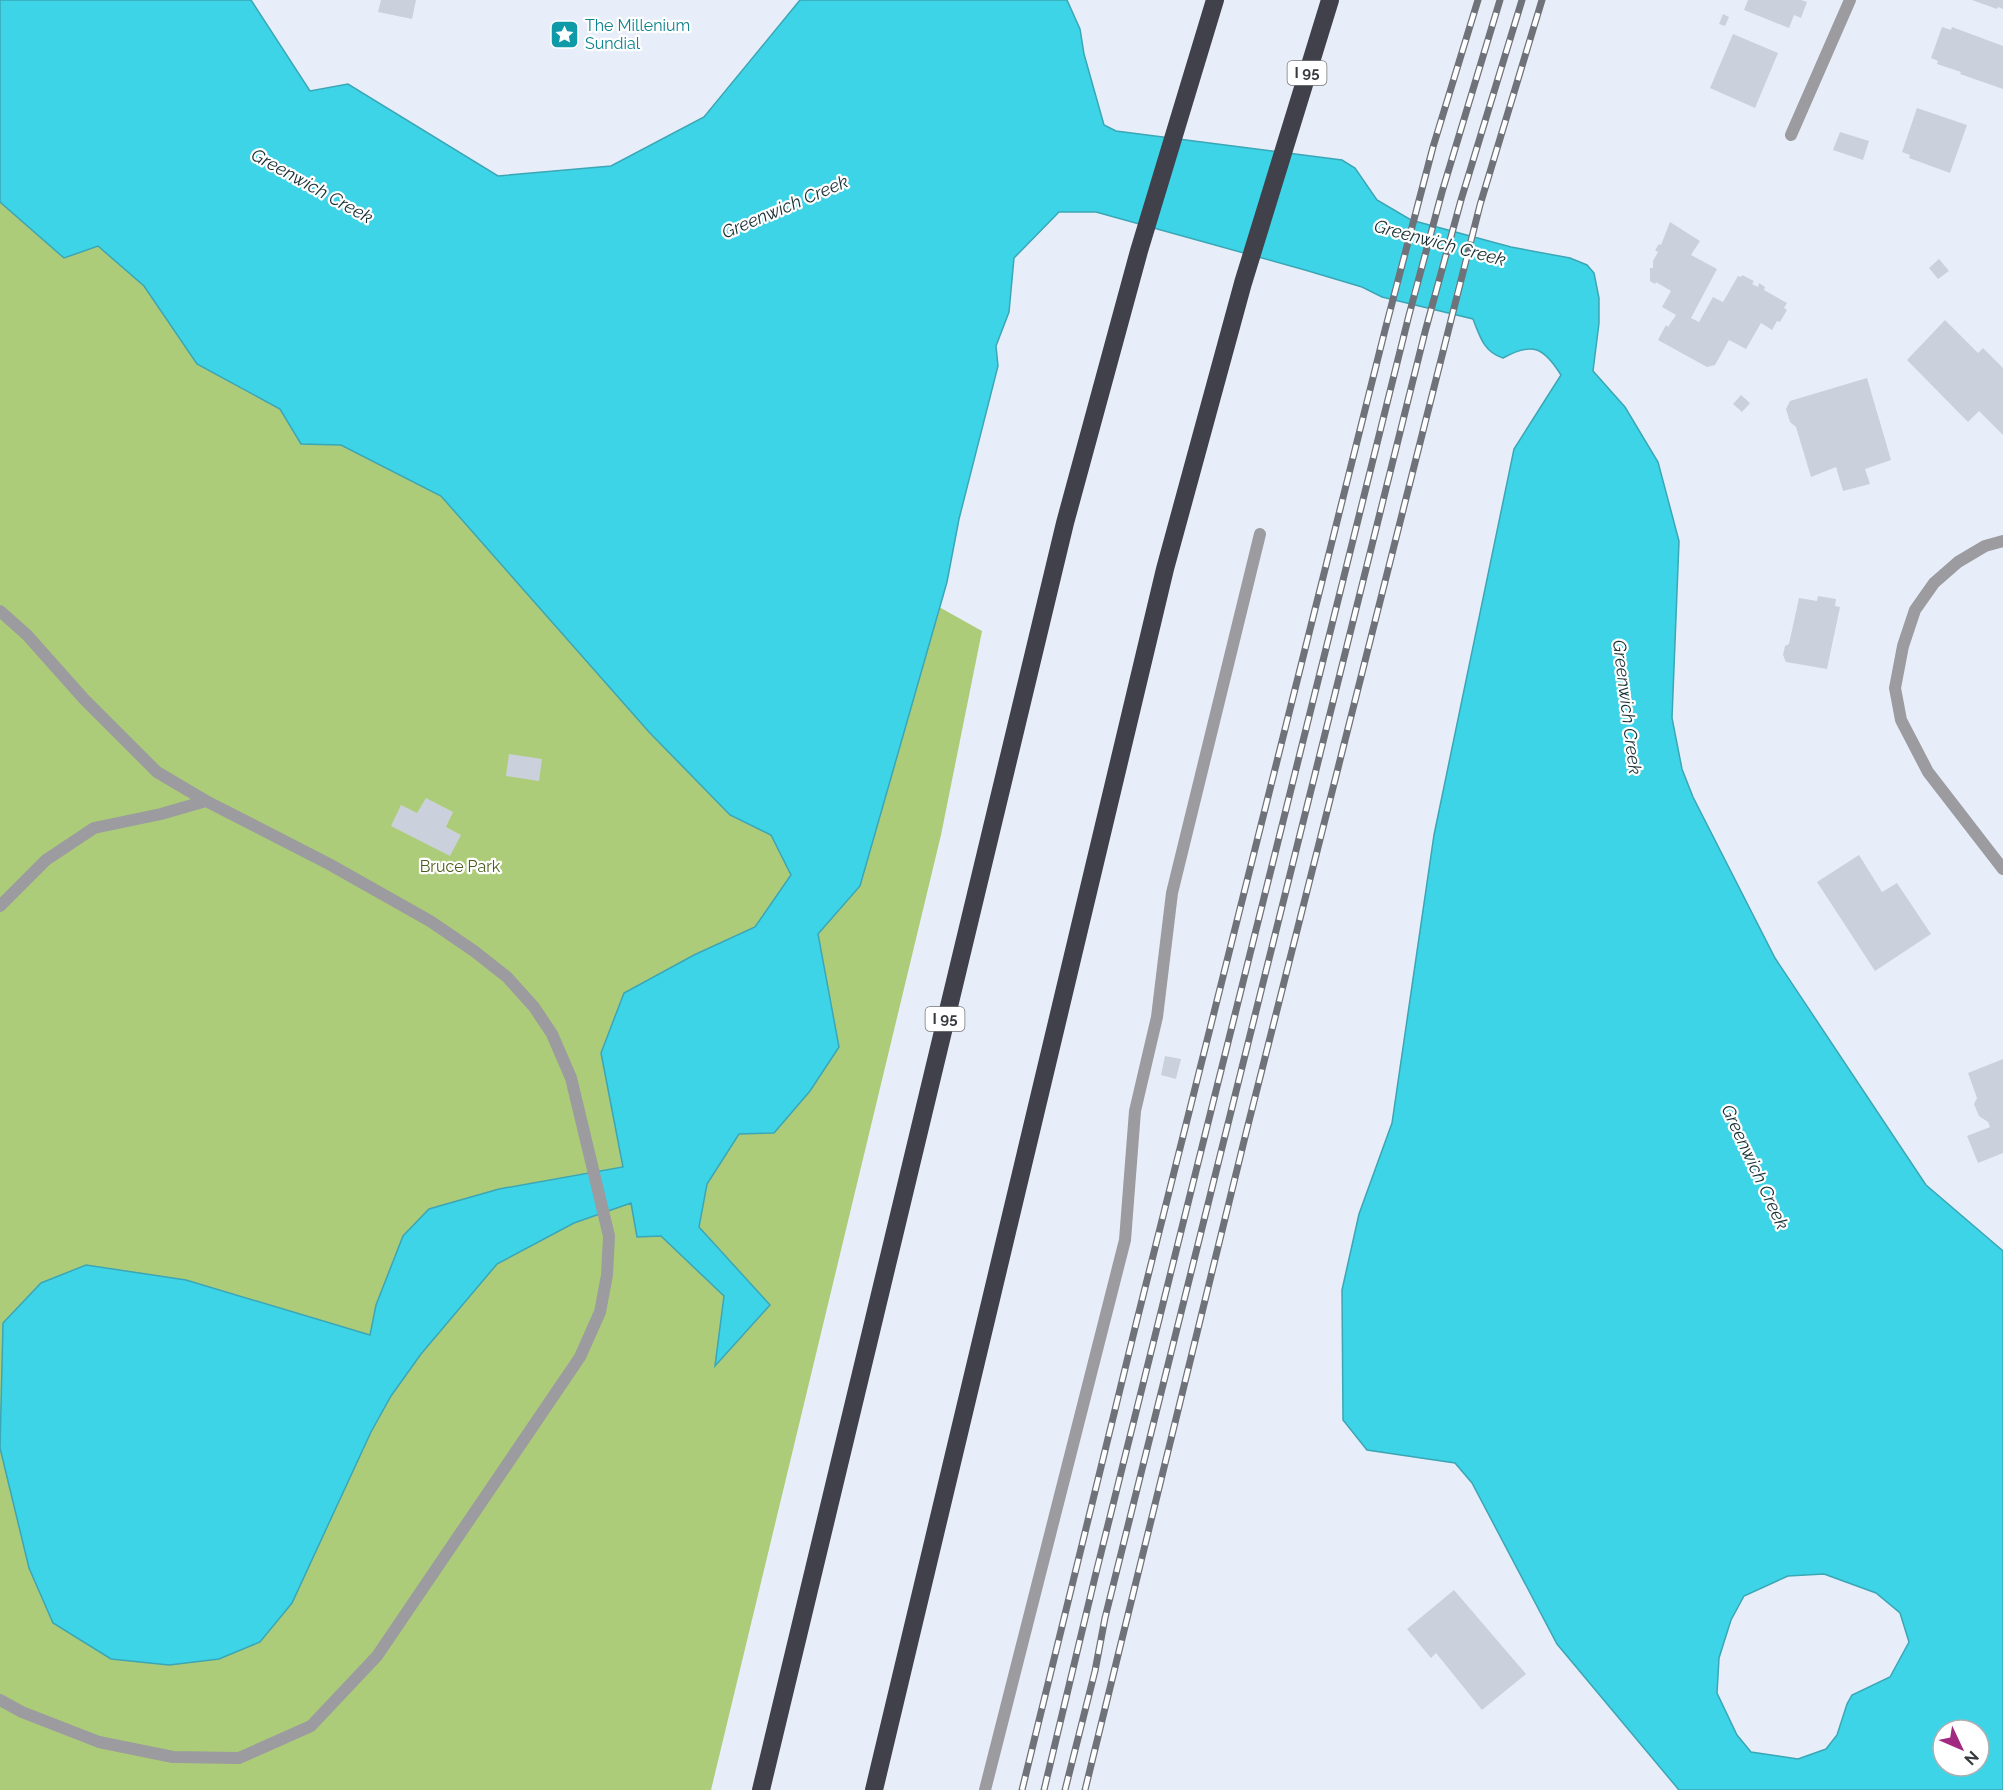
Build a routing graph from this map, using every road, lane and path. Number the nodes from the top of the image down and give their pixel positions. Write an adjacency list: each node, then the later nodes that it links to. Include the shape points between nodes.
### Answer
1 (1215, 0): 12 (highway, I 95, via 1139,251 1065,523)
2 (1330, 0): 13 (highway, I 95, via 1243,283 1193,463)
3 (1850, 0): 4 (street)
4 (1791, 135)
5 (1260, 534): 14 (street, via 1172,893 1157,1017 1135,1111 1125,1240)
6 (2003, 541): 9 (street, via 1958,561 1934,583 1915,610 1895,688 1901,720 1928,772)
7 (0, 611): 8 (street, via 157,772)
8 (206, 801): 10 (street, via 94,828 46,860); 11 (street, via 430,921 507,977 534,1007 552,1034 571,1078 609,1236 600,1312 580,1357 377,1656 311,1726 239,1758 173,1757 99,1742)
9 (2003, 869)
10 (0, 906)
11 (0, 1700)
12 (761, 1790)
13 (874, 1790)
14 (985, 1790)

